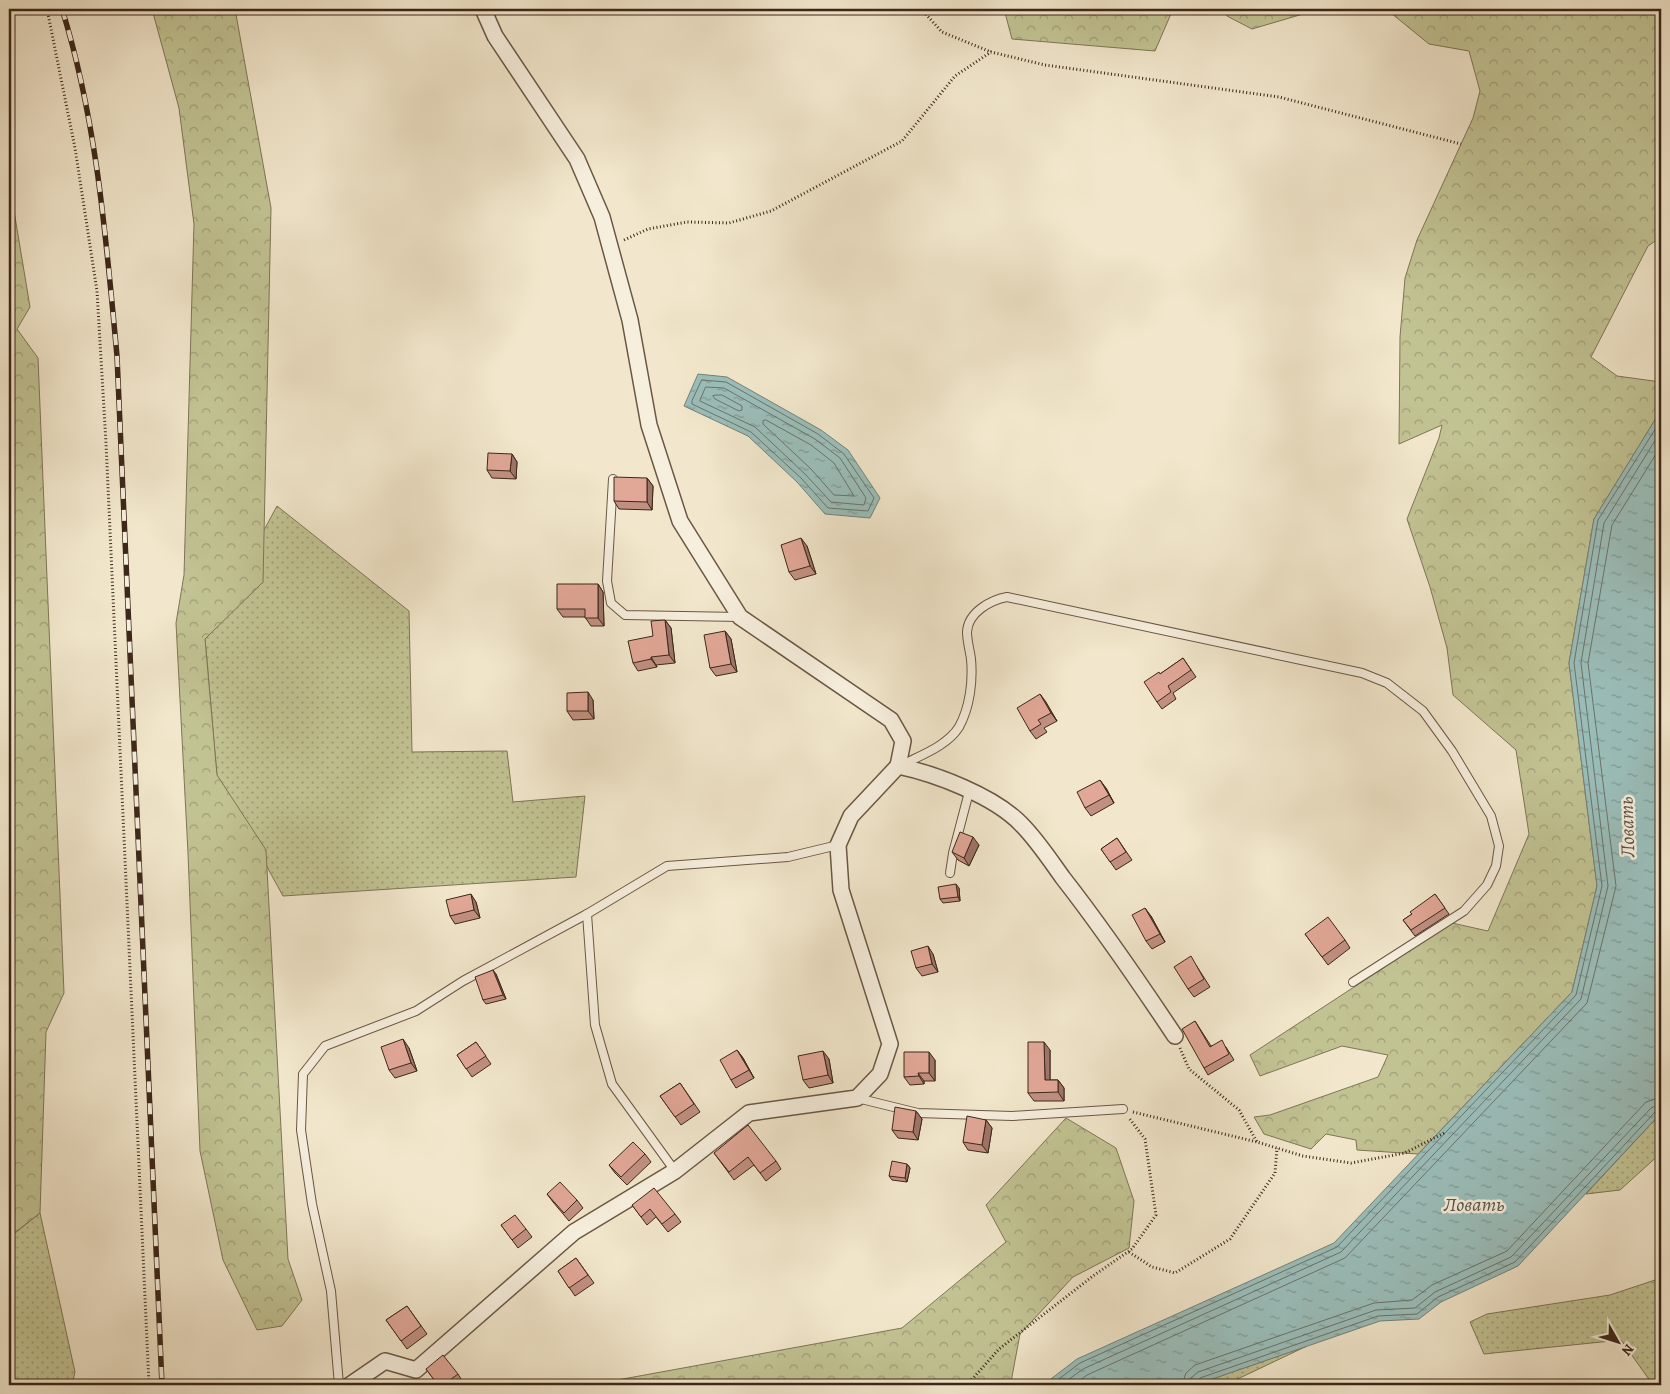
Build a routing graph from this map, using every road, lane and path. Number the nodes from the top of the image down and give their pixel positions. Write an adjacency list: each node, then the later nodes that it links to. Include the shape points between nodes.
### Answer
1 (47, 9): 23 (path, via 75,148 97,291)
2 (483, 9): 6 (street, via 495,36 577,160 602,217)
3 (922, 9): 4 (path, via 942,32)
4 (991, 52): 5 (path, via 1045,65 1279,97); 6 (path, via 955,76 902,141 771,211 729,223 686,222 648,229)
5 (1461, 144)
6 (610, 247): 8 (street, via 630,320 649,425 680,521)
7 (613, 479): 8 (lane, via 607,581 611,603 625,615)
8 (740, 617): 9 (street, via 890,720 903,741)
9 (898, 766): 10 (street, via 923,771); 11 (street, via 851,816); 14 (lane, via 937,748 958,728 970,697 972,661 967,631 973,616 993,600 1008,598 1362,673 1386,682 1423,711 1452,751 1491,816 1499,846 1496,866 1487,885 1464,911)
10 (969, 792): 12 (lane); 15 (street, via 996,805 1021,823 1109,937)
11 (838, 845): 13 (lane, via 788,857 667,866); 16 (street, via 841,890 890,1044 880,1074)
12 (950, 873)
13 (587, 914): 21 (lane, via 595,1025 612,1084); 24 (lane, via 463,981 416,1011 325,1046 303,1074 301,1130 312,1204 331,1291)
14 (1353, 982)
15 (1175, 1036): 19 (path, via 1189,1069 1239,1110)
16 (857, 1098): 17 (lane, via 918,1113 1012,1116); 21 (street, via 749,1113)
17 (1123, 1109): 19 (path); 22 (path, via 1145,1139 1156,1214)
18 (1444, 1133): 20 (path, via 1404,1153 1351,1164)
19 (1257, 1142): 20 (path)
20 (1277, 1148): 22 (path, via 1275,1173 1230,1239 1176,1273 1152,1267)
21 (676, 1171): 25 (street, via 574,1232 416,1370 385,1361)
22 (1129, 1252): 26 (path, via 998,1349)
23 (149, 1385)
24 (339, 1385)
25 (350, 1385)
26 (967, 1385)

